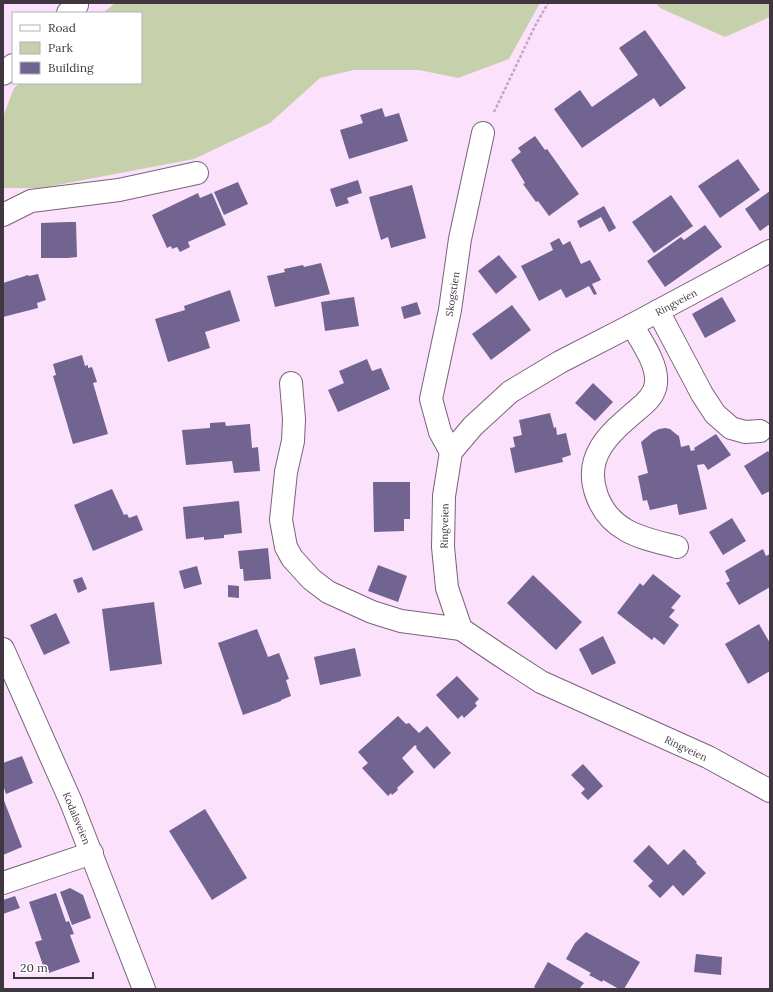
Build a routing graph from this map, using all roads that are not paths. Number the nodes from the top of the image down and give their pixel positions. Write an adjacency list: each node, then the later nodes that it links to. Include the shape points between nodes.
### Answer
1 (12, 66): 2 (street)
2 (3, 74)
3 (483, 133): 11 (street, Skogstien, via 460,239 450,310 431,399 440,432)
4 (197, 173): 5 (street, via 119,190 31,201)
5 (3, 215)
6 (770, 251): 7 (street, Ringveien)
7 (658, 311): 8 (street, Ringveien); 10 (street, via 715,414 731,428 745,432)
8 (632, 325): 11 (street, Ringveien, via 560,362 510,392); 12 (street, via 650,357 656,374 654,393 604,441 594,464 593,479 600,504 615,522 631,534)
9 (291, 383): 13 (street, via 293,441 286,472 281,520 286,547 292,558 311,579 328,592 372,612 401,621)
10 (760, 431)
11 (451, 452): 13 (street, Ringveien, via 444,496 443,548 447,588)
12 (677, 547)
13 (461, 629): 15 (street, Ringveien, via 541,682 708,757)
14 (3, 649): 16 (street, Kodalsveien)
15 (770, 791)
16 (92, 853): 17 (street); 18 (street, Kodalsveien)
17 (3, 883)
18 (144, 989)

